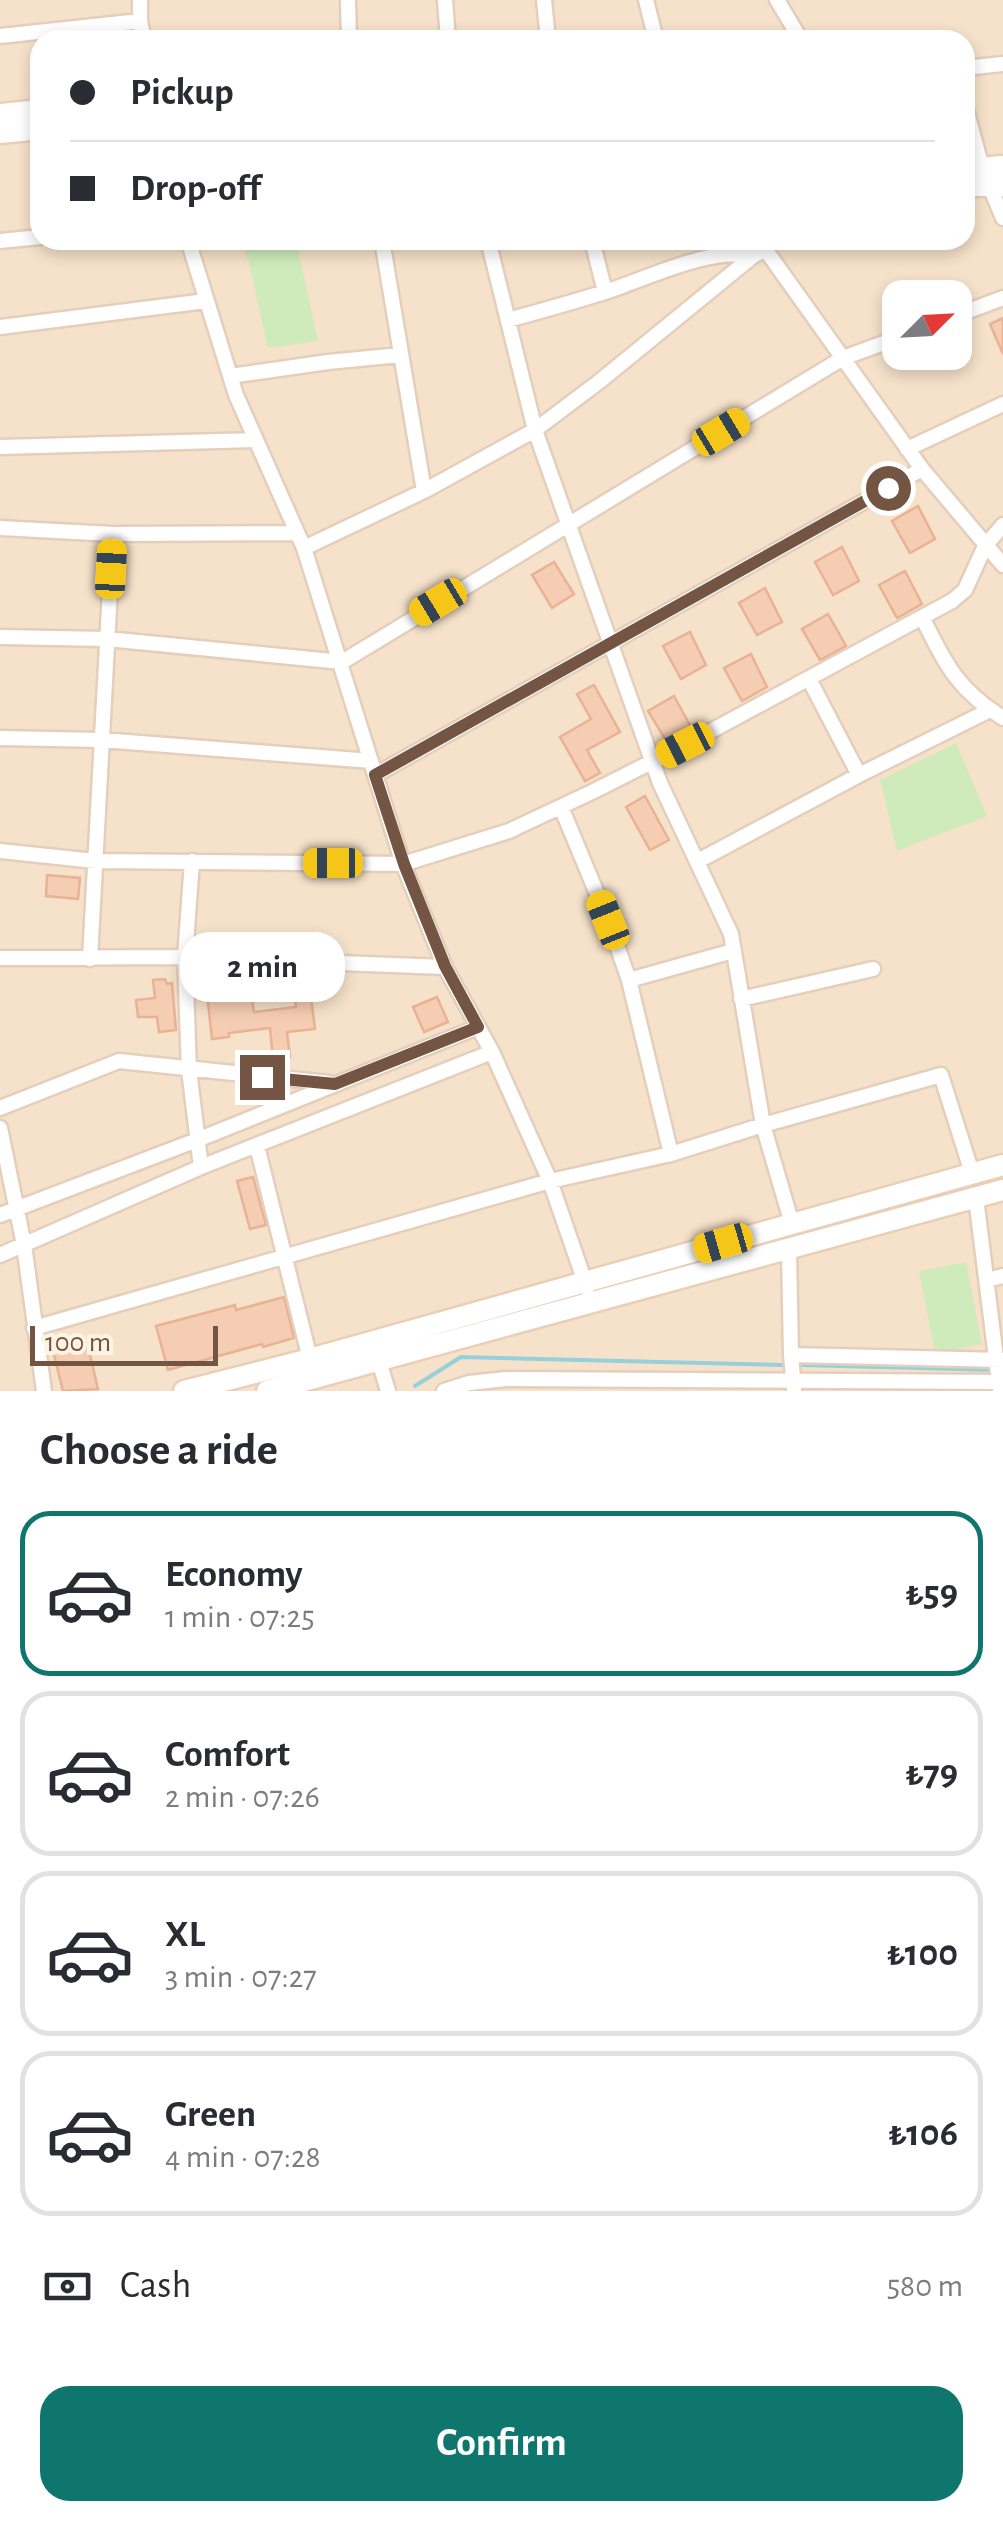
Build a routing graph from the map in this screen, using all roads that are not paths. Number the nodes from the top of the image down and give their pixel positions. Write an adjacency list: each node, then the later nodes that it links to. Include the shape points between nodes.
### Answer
1 (140, 0): 7 (street)
2 (348, 0): 10 (street)
3 (445, 0): 11 (street)
4 (544, 0): 12 (street)
5 (646, 0): 13 (street)
6 (777, 0): 14 (street)
7 (140, 21): 8 (street); 9 (street)
8 (56, 30)
9 (142, 30)
10 (350, 30)
11 (447, 30)
12 (547, 30)
13 (654, 30)
14 (795, 30)
15 (30, 33): 16 (street)
16 (0, 36)
17 (1003, 64): 18 (street)
18 (975, 67)
19 (30, 111): 20 (main road)
20 (0, 114)
21 (30, 130): 22 (main road)
22 (0, 133)
23 (975, 135): 24 (street)
24 (988, 175): 25 (street)
25 (1003, 218)
26 (30, 238): 27 (street)
27 (0, 241)
28 (191, 250): 37 (street)
29 (384, 250): 42 (street)
30 (490, 250): 39 (street)
31 (594, 250): 35 (street)
32 (747, 250): 35 (street)
33 (755, 250): 46 (street)
34 (763, 250): 43 (street)
35 (605, 292): 39 (street)
36 (1003, 298): 38 (street)
37 (206, 301): 40 (street); 44 (street)
38 (972, 310)
39 (508, 320): 46 (street)
40 (0, 327)
41 (882, 344): 43 (street)
42 (400, 355): 44 (street); 51 (street)
43 (844, 358): 49 (street); 52 (street)
44 (230, 376): 47 (street)
45 (1003, 404): 49 (street)
46 (535, 430): 51 (street); 52 (street)
47 (256, 440): 48 (street); 55 (street)
48 (0, 446)
49 (907, 449): 50 (street)
50 (922, 470): 57 (street); 63 (street)
51 (424, 491): 58 (street)
52 (568, 523): 63 (street); 64 (street)
53 (1003, 525): 57 (street)
54 (0, 528): 56 (street)
55 (297, 533): 56 (street); 58 (street)
56 (113, 534): 62 (street)
57 (985, 546): 59 (street); 60 (street, via 965,590)
58 (304, 548): 64 (street)
59 (1003, 566)
60 (922, 617): 65 (street); 66 (street, via 949,670)
61 (0, 637): 62 (street)
62 (107, 639): 64 (street); 68 (street)
63 (610, 642): 69 (street); 70 (street)
64 (342, 662): 70 (street)
65 (809, 679): 69 (street); 71 (street)
66 (996, 714): 71 (street)
67 (0, 738): 68 (street)
68 (102, 740): 70 (street); 74 (street)
69 (652, 762): 72 (street); 76 (street)
70 (373, 768): 77 (street)
71 (859, 775): 76 (street)
72 (560, 806): 77 (street, via 509,831); 84 (street)
73 (0, 851): 74 (street)
74 (95, 861): 75 (street); 81 (street)
75 (192, 861): 77 (street); 79 (street)
76 (698, 861): 78 (street)
77 (404, 864): 82 (street)
78 (733, 951): 84 (street); 85 (street)
79 (185, 957): 81 (street); 82 (street); 88 (street)
80 (0, 958): 81 (street)
81 (90, 959)
82 (445, 966): 86 (street)
83 (873, 968): 85 (street)
84 (630, 980): 95 (street)
85 (741, 999): 91 (street)
86 (478, 1027): 87 (street); 89 (street)
87 (492, 1052): 94 (street); 99 (street)
88 (189, 1070): 89 (street); 90 (street, via 119,1061); 93 (street)
89 (335, 1084): 93 (street)
90 (0, 1108)
91 (763, 1124): 95 (street); 98 (street, via 940,1075); 104 (street)
92 (0, 1128): 102 (street)
93 (198, 1140): 97 (street); 102 (street)
94 (256, 1146): 97 (street); 108 (street)
95 (670, 1154): 99 (street)
96 (1003, 1164): 98 (main road)
97 (201, 1167): 105 (street)
98 (972, 1174): 104 (main road)
99 (550, 1181): 108 (street); 111 (street)
100 (1003, 1190): 101 (main road)
101 (976, 1198): 106 (main road); 110 (street)
102 (17, 1209): 103 (street); 105 (street)
103 (0, 1215)
104 (792, 1224): 111 (main road)
105 (24, 1245): 107 (street); 113 (street)
106 (790, 1250): 112 (main road); 114 (street)
107 (0, 1255)
108 (285, 1256): 113 (street); 115 (street)
109 (1003, 1276): 110 (street)
110 (986, 1280): 117 (street)
111 (585, 1282): 112 (street); 115 (main road)
112 (591, 1303): 116 (main road)
113 (34, 1328): 119 (street)
114 (791, 1356): 117 (street); 118 (street)
115 (310, 1359): 120 (main road)
116 (379, 1361): 121 (main road); 122 (street)
117 (1000, 1373): 118 (street)
118 (794, 1386): 123 (street, via 506,1379)
119 (44, 1391)
120 (184, 1391)
121 (268, 1391)
122 (388, 1391)
123 (444, 1391)

